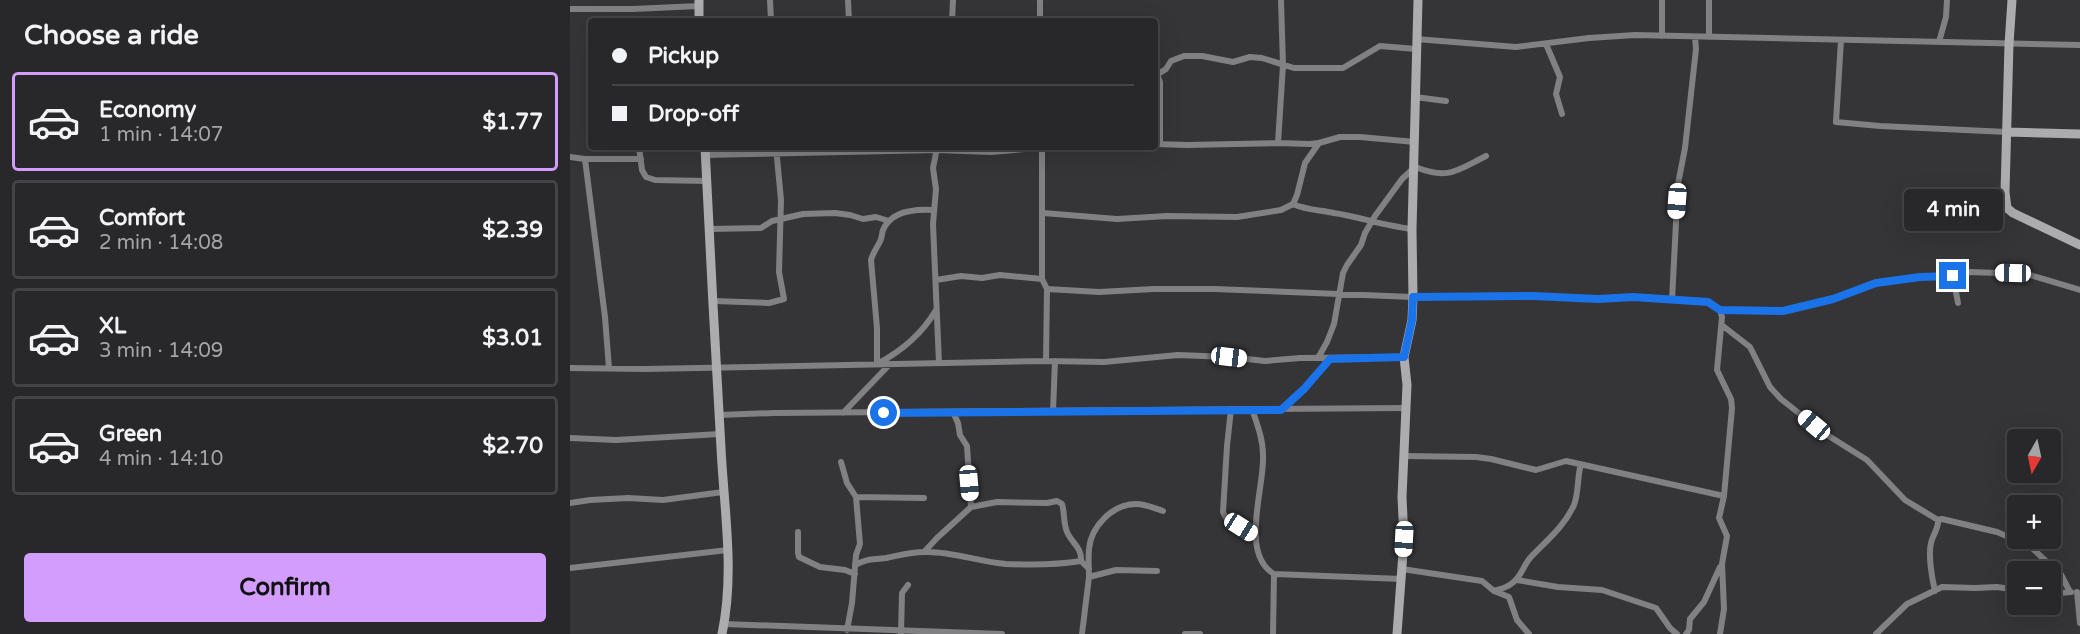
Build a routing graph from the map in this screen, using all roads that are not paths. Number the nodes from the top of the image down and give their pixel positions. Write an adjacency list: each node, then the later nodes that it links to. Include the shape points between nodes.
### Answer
1 (770, 0): 13 (street)
2 (848, 0): 14 (street)
3 (953, 0): 15 (street)
4 (1040, 0): 16 (street)
5 (1281, 0): 26 (street)
6 (1418, 0): 22 (street)
7 (1662, 0): 17 (street)
8 (1709, 0): 19 (street)
9 (1947, 0): 21 (street)
10 (2012, 0): 24 (street)
11 (699, 3): 12 (street)
12 (570, 9)
13 (771, 18)
14 (849, 18)
15 (952, 18)
16 (1040, 18)
17 (1662, 36): 18 (street); 23 (street, via 1589,38)
18 (1695, 37): 19 (street); 67 (street, via 1678,184)
19 (1709, 37): 20 (street)
20 (1840, 40): 21 (street); 32 (street, via 1836,122)
21 (1939, 42): 24 (street)
22 (1416, 44): 23 (street); 26 (street, via 1380,46 1343,69); 29 (street)
23 (1546, 44): 31 (street, via 1560,77 1556,94)
24 (2009, 44): 25 (street); 32 (street)
25 (2080, 45)
26 (1283, 65): 27 (street, via 1262,58 1233,62 1184,56 1171,61); 35 (street)
27 (1158, 74)
28 (1158, 77): 37 (street)
29 (1415, 97): 30 (street); 34 (street)
30 (1446, 101)
31 (1562, 114)
32 (2007, 132): 33 (street); 59 (street, via 2007,208)
33 (2080, 135)
34 (1415, 142): 36 (street, via 1360,136); 49 (street)
35 (1278, 143): 36 (street); 37 (street)
36 (1319, 143): 51 (street, via 1305,163)
37 (1158, 144)
38 (639, 150): 48 (street)
39 (777, 150): 44 (street); 54 (street)
40 (937, 150): 52 (street)
41 (955, 150): 42 (street)
42 (1011, 150)
43 (1042, 150): 53 (street)
44 (705, 151): 50 (street)
45 (1486, 156): 49 (street, via 1453,173 1433,174)
46 (570, 157): 47 (street)
47 (585, 159): 48 (street); 83 (street)
48 (640, 159): 50 (street, via 646,177 655,180)
49 (1415, 167): 56 (street); 58 (street)
50 (707, 181): 57 (street)
51 (1293, 204): 53 (street, via 1237,218 1117,219); 56 (street)
52 (933, 210): 55 (street, via 909,211); 62 (street)
53 (1043, 213): 61 (street)
54 (780, 220): 55 (street, via 803,214 835,213); 57 (street, via 761,228); 68 (street, via 782,302)
55 (889, 221): 80 (street, via 871,260)
56 (1371, 223): 58 (street); 65 (street, via 1347,265)
57 (710, 229): 68 (street)
58 (1412, 229): 66 (street)
59 (2080, 245)
60 (1953, 276): 64 (street, via 1970,272 2027,274); 69 (street); 71 (street, via 1876,283 1783,311)
61 (1042, 279): 62 (street, via 961,276); 63 (street)
62 (936, 280): 70 (street)
63 (1047, 289): 65 (street, via 1214,289); 76 (street)
64 (2080, 290)
65 (1339, 295): 66 (street); 74 (street, via 1334,324)
66 (1413, 297): 67 (street); 73 (street)
67 (1672, 300): 71 (street, via 1708,302)
68 (714, 301): 81 (street)
69 (1958, 303)
70 (936, 310): 79 (street); 80 (street, via 908,345)
71 (1720, 310): 72 (street)
72 (1723, 326): 98 (street, via 1717,370 1732,408); 104 (street, via 1750,347 1770,387 1781,399 1867,460 1905,500)
73 (1404, 357): 75 (street); 84 (street)
74 (1318, 358): 75 (street); 77 (street, via 1265,362 1178,355 1104,362)
75 (1330, 359): 87 (street)
76 (1046, 361): 77 (street); 79 (street)
77 (1055, 361): 88 (street)
78 (890, 363): 79 (street); 80 (street); 90 (street)
79 (939, 363)
80 (877, 364): 81 (street)
81 (717, 367): 83 (street); 91 (street)
82 (570, 368): 83 (street)
83 (609, 368)
84 (1405, 408): 87 (street); 94 (street)
85 (1231, 409): 86 (street); 88 (street); 106 (street, via 1223,512)
86 (1252, 409): 87 (street); 106 (street, via 1263,454)
87 (1281, 410)
88 (1053, 411): 89 (street)
89 (953, 412): 90 (street); 102 (street, via 967,446)
90 (843, 414): 91 (street)
91 (719, 415): 92 (street)
92 (720, 434): 93 (street, via 616,440); 97 (street)
93 (570, 438)
94 (1404, 456): 96 (street, via 1476,457 1536,470 1566,461); 117 (street)
95 (841, 462): 99 (street)
96 (1581, 464): 98 (street); 119 (street, via 1572,509)
97 (723, 492): 101 (street, via 663,500 600,499); 107 (street)
98 (1724, 496): 110 (street, via 1719,518 1727,537)
99 (856, 497): 100 (street); 111 (street, via 860,544)
100 (924, 498)
101 (570, 503)
102 (971, 507): 108 (street); 109 (street, via 997,502 1057,501 1062,504 1066,533 1077,545)
103 (1163, 511): 113 (street, via 1135,504 1116,509 1094,532)
104 (1938, 520): 123 (street, via 1930,554); 124 (street, via 1997,532 2030,546 2058,569)
105 (798, 532): 115 (street, via 800,557 820,567)
106 (1256, 537): 116 (street, via 1264,566)
107 (728, 550): 112 (street); 127 (street, via 729,586)
108 (925, 551): 109 (street, via 1005,564); 111 (street, via 869,558)
109 (1081, 561): 113 (street)
110 (1722, 564): 138 (street, via 1704,602 1690,619); 139 (street, via 1724,609)
111 (855, 565): 115 (street)
112 (570, 568)
113 (1089, 569): 118 (street)
114 (1157, 571): 118 (street, via 1116,570)
115 (855, 574): 128 (street)
116 (1274, 574): 117 (street); 134 (street)
117 (1402, 574): 122 (street, via 1482,581); 135 (street)
118 (1089, 577): 131 (street)
119 (1516, 580): 122 (street); 137 (street, via 1602,590 1656,608)
120 (908, 585): 129 (street, via 902,593)
121 (2007, 588): 123 (street, via 1950,586)
122 (1494, 591): 136 (street, via 1509,597 1517,620)
123 (1935, 591): 140 (street, via 1907,604)
124 (2076, 592): 125 (street); 126 (street)
125 (2061, 593)
126 (2080, 623)
127 (723, 629): 128 (street)
128 (847, 630): 129 (street)
129 (901, 632): 130 (street)
130 (1002, 634)
131 (1082, 634)
132 (1185, 634): 133 (street)
133 (1200, 634)
134 (1273, 634)
135 (1397, 634)
136 (1529, 634)
137 (1677, 634)
138 (1686, 634)
139 (1720, 634)
140 (1876, 634)

